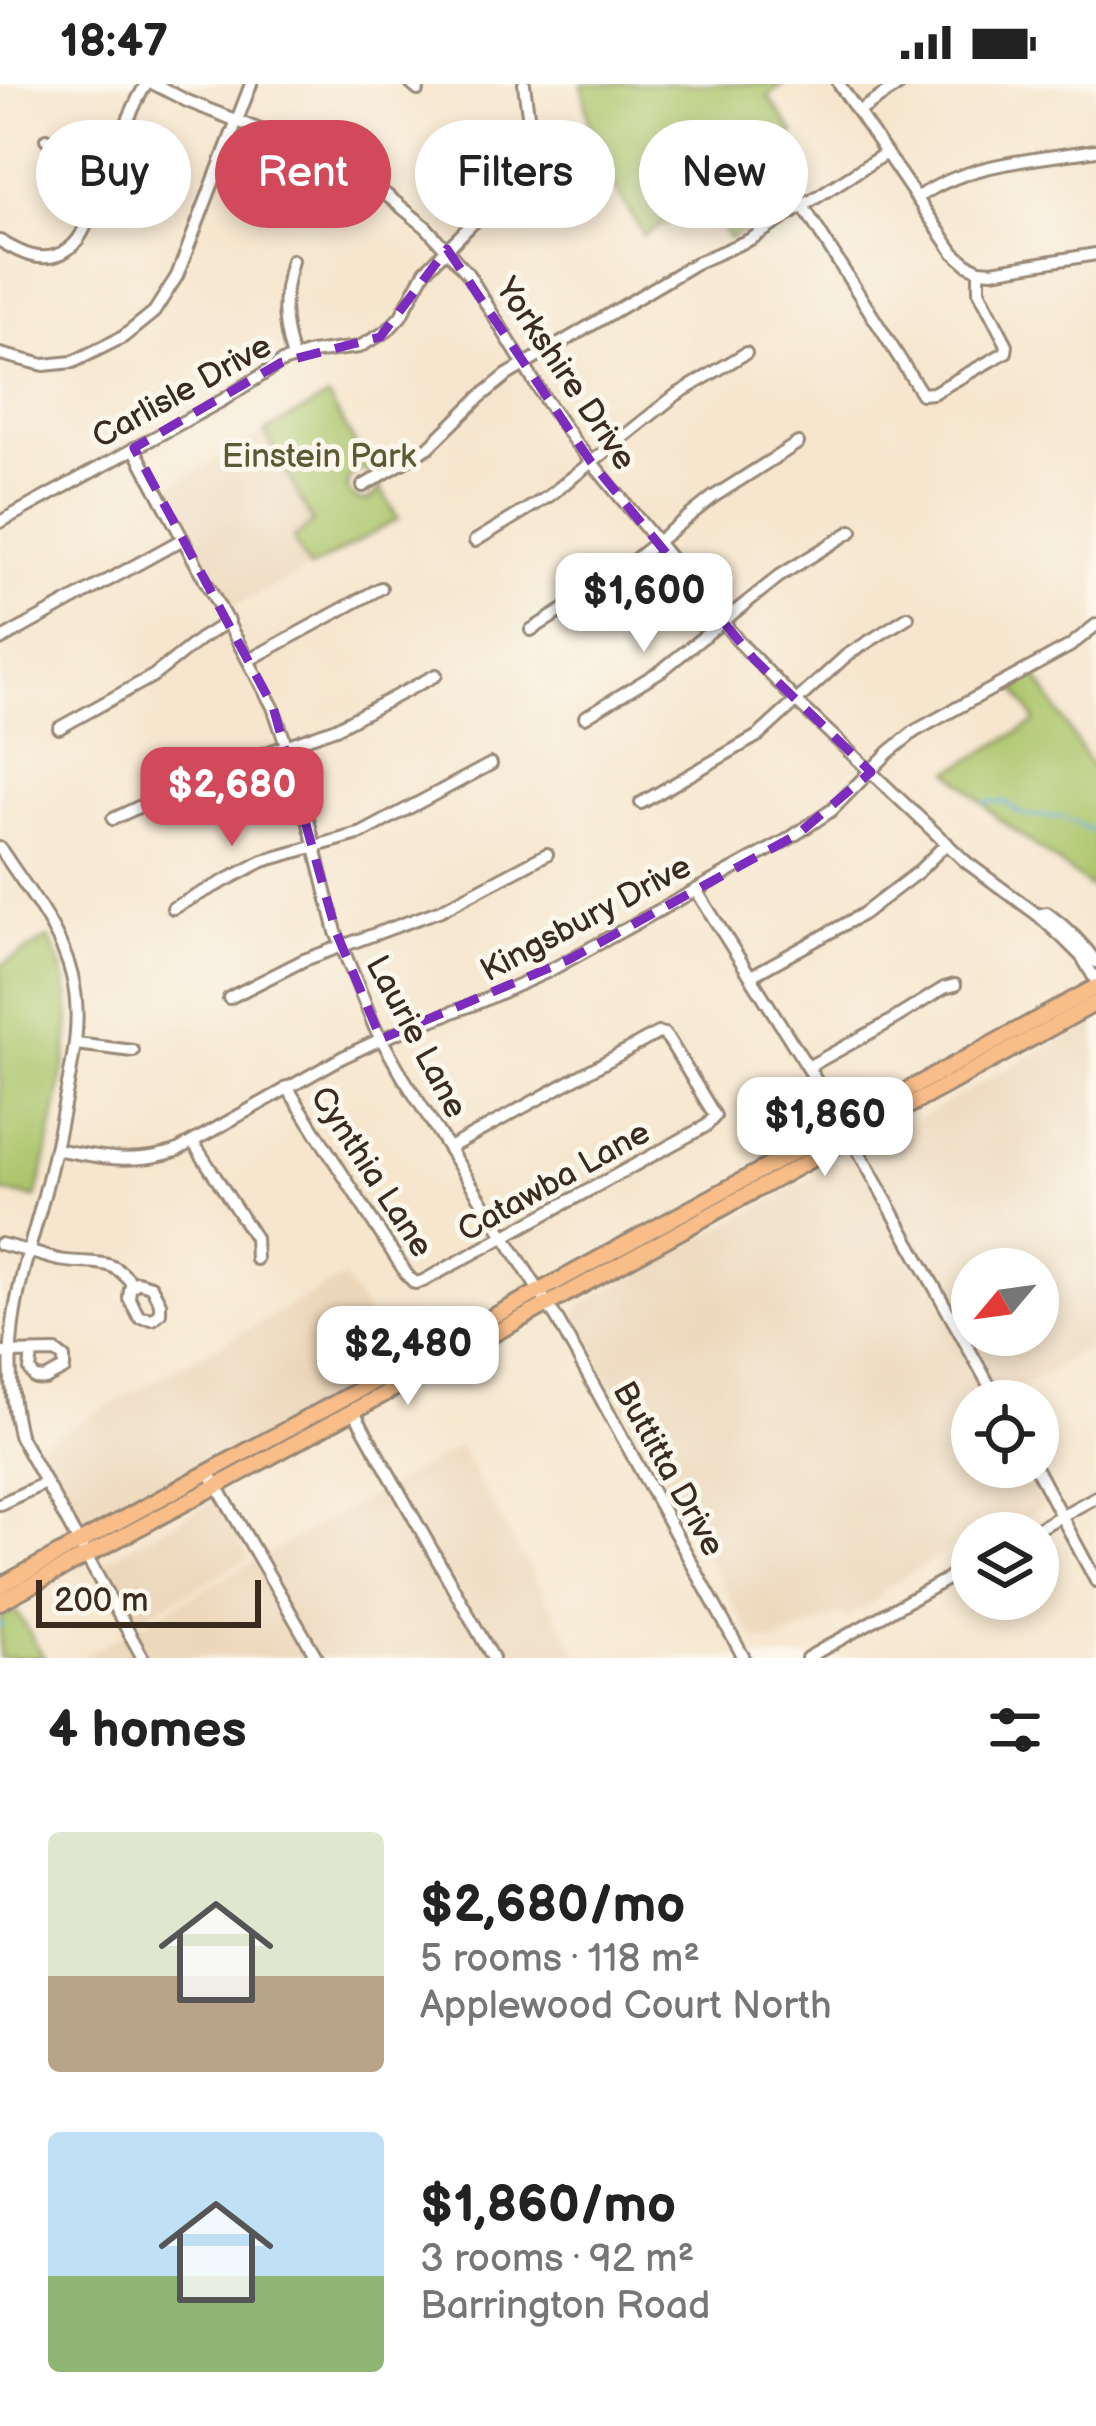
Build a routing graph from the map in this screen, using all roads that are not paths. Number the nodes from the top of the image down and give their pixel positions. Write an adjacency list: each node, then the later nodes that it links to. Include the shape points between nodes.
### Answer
1 (150, 84): 7 (street); 8 (street, Yorkshire Drive)
2 (251, 84): 9 (street)
3 (524, 84): 10 (street, Carlisle Drive)
4 (839, 84): 6 (street)
5 (900, 84): 6 (street)
6 (858, 112): 12 (street)
7 (127, 120)
8 (235, 120)
9 (237, 120)
10 (529, 120)
11 (1096, 150): 14 (street, via 962,173)
12 (886, 153): 14 (street); 16 (street)
13 (215, 178): 27 (street, via 177,276 145,321 73,362)
14 (916, 198): 25 (street, via 957,257)
15 (391, 199): 22 (street, Yorkshire Drive)
16 (808, 203)
17 (808, 214): 25 (street, via 922,394 1007,350 979,291)
18 (84, 228): 21 (street, via 54,256)
19 (468, 228): 22 (street, Carlisle Drive)
20 (767, 228): 29 (street)
21 (0, 241)
22 (447, 249): 28 (street, Carlisle Drive, via 380,337); 29 (street, Yorkshire Drive)
23 (1096, 254): 25 (street)
24 (292, 260): 28 (street, via 283,315)
25 (979, 269)
26 (746, 353): 32 (street)
27 (0, 354)
28 (293, 358): 31 (street, Carlisle Drive)
29 (524, 365): 32 (street, Yorkshire Drive); 33 (street, via 429,447)
30 (798, 443): 38 (street)
31 (134, 448): 34 (street, Carlisle Drive); 36 (street, Laurie Lane)
32 (591, 462): 37 (street); 38 (street, Yorkshire Drive)
33 (363, 486)
34 (0, 522)
35 (852, 531): 42 (street)
36 (183, 539): 41 (street, Laurie Lane); 45 (street)
37 (475, 541)
38 (656, 542): 42 (street, Yorkshire Drive); 44 (street)
39 (381, 588): 46 (street)
40 (908, 617): 48 (street)
41 (229, 621): 46 (street, Laurie Lane); 50 (street, via 153,676)
42 (723, 623): 48 (street, Yorkshire Drive); 49 (street)
43 (1096, 625): 53 (street, Kingsbury Drive, via 915,731)
44 (531, 630)
45 (0, 640)
46 (249, 660): 51 (street, Laurie Lane)
47 (436, 675): 51 (street)
48 (796, 701): 53 (street, Yorkshire Drive); 54 (street, via 752,740)
49 (585, 717)
50 (58, 728)
51 (287, 746): 55 (street); 57 (street, Laurie Lane)
52 (491, 764): 57 (street, via 372,829)
53 (871, 772): 56 (street, Yorkshire Drive); 60 (street, Kingsbury Drive, via 808,827)
54 (640, 803)
55 (113, 819)
56 (946, 843): 62 (street, Yorkshire Drive); 65 (street, via 863,914)
57 (314, 847): 61 (street, via 252,866); 63 (street, Laurie Lane)
58 (0, 848): 71 (street, via 67,958)
59 (547, 854): 63 (street, via 441,910)
60 (696, 890): 65 (street); 70 (street, Kingsbury Drive, via 506,991)
61 (173, 908)
62 (1038, 915): 64 (street, Yorkshire Drive, via 1060,922); 66 (street, Yorkshire Drive, via 1082,957)
63 (340, 946): 68 (street); 70 (street, Laurie Lane)
64 (1096, 962)
65 (751, 976): 73 (street)
66 (1096, 984): 75 (main road)
67 (955, 985): 73 (street)
68 (229, 998)
69 (1096, 1003): 75 (main road)
70 (381, 1039): 74 (street, Kingsbury Drive); 77 (street, Laurie Lane)
71 (76, 1044): 72 (street); 78 (street)
72 (133, 1052)
73 (808, 1067): 75 (street)
74 (287, 1087): 76 (street, Kingsbury Drive); 83 (street, Cynthia Lane)
75 (848, 1131): 85 (main road); 88 (street)
76 (193, 1142): 78 (street, Kingsbury Drive, via 128,1160); 82 (street, via 255,1238)
77 (448, 1148): 79 (street, Laurie Lane); 79 (street, Catawba Lane, via 658,1034 669,1040 714,1119)
78 (56, 1149): 81 (street)
79 (505, 1237): 83 (street, Catawba Lane); 85 (street, Laurie Lane)
80 (0, 1244): 81 (street)
81 (28, 1250): 84 (street, via 107,1264); 86 (street)
82 (256, 1259)
83 (415, 1282)
84 (133, 1285)
85 (544, 1298): 89 (main road); 90 (main road); 104 (street, Buttitta Drive)
86 (3, 1353): 87 (street); 91 (street, via 8,1406)
87 (32, 1353)
88 (986, 1380)
89 (353, 1410): 90 (main road); 103 (street)
90 (213, 1479): 96 (main road); 102 (street)
91 (44, 1483): 94 (street); 96 (street)
92 (1046, 1488): 95 (street)
93 (1096, 1497): 95 (street)
94 (0, 1504)
95 (1061, 1515): 98 (street)
96 (81, 1551): 99 (main road); 100 (main road); 101 (street)
97 (951, 1577): 105 (street)
98 (1096, 1581)
99 (0, 1586)
100 (0, 1601)
101 (142, 1658)
102 (317, 1658)
103 (493, 1658)
104 (744, 1658)
105 (807, 1658)

